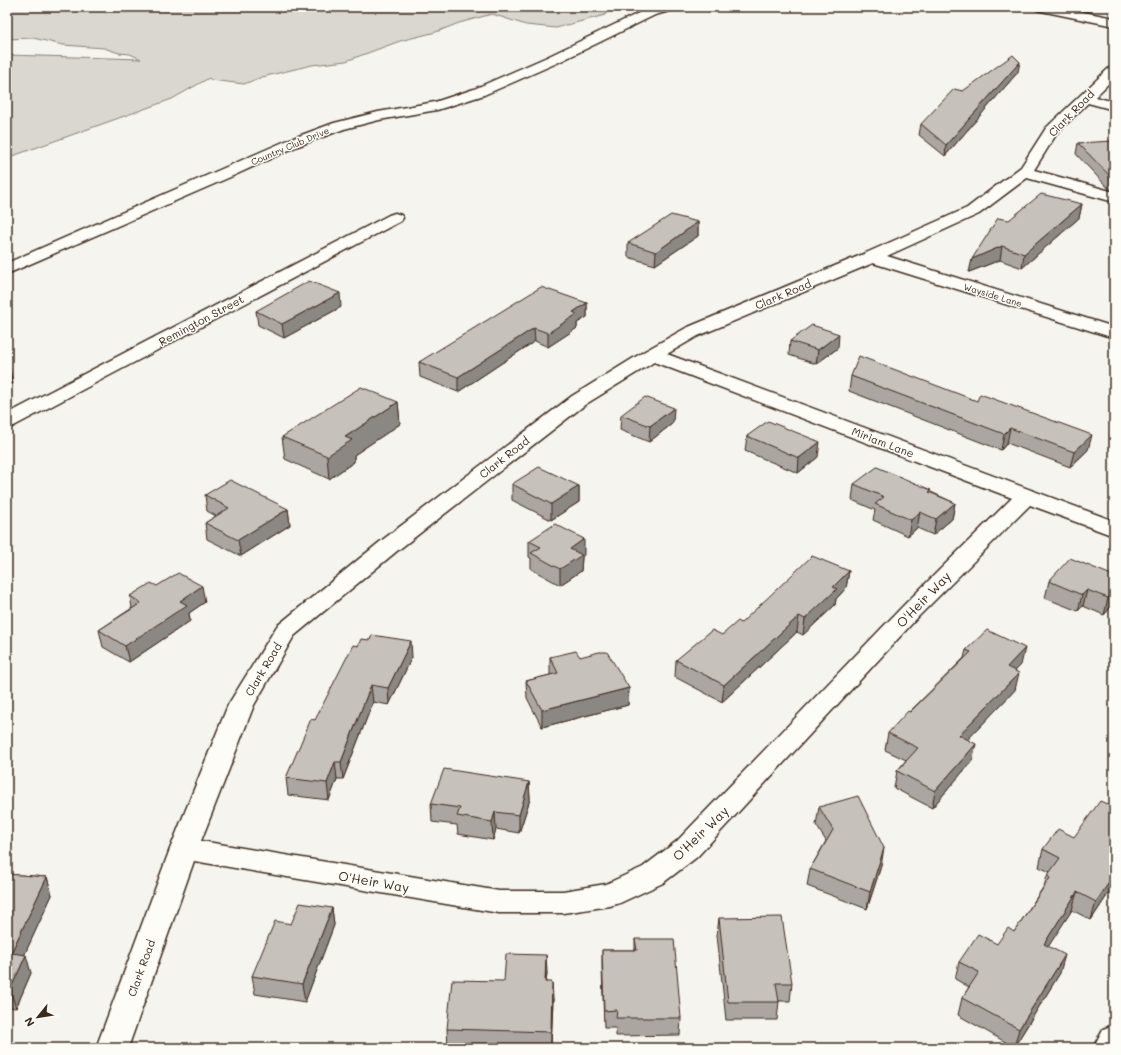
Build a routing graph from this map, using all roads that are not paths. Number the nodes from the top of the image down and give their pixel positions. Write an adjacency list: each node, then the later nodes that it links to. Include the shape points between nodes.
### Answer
1 (669, 7): 11 (street, Country Club Drive, via 651,12 479,92 437,106 339,126 293,143)
2 (1041, 7): 3 (street)
3 (1114, 22)
4 (1114, 70): 5 (street, Clark Road)
5 (1085, 98): 6 (street); 7 (street, Clark Road, via 1051,131 1027,170)
6 (1114, 106)
7 (1023, 172): 8 (street); 10 (street, Clark Road, via 973,211)
8 (1114, 197)
9 (395, 218): 14 (street, Remington Street)
10 (872, 257): 12 (street, Wayside Lane); 13 (street, Clark Road, via 692,332)
11 (7, 269)
12 (1114, 333)
13 (652, 355): 15 (street, Miriam Lane); 17 (street, Clark Road, via 578,400 389,546 285,631 241,705)
14 (7, 422)
15 (1026, 496): 16 (street, Miriam Lane); 17 (street, O'Heir Way, via 911,611 687,849 653,875 610,895 563,902 499,902)
16 (1114, 529)
17 (184, 849): 19 (street, Clark Road)
18 (1114, 1039): 20 (street)
19 (112, 1048)
20 (1109, 1048)

